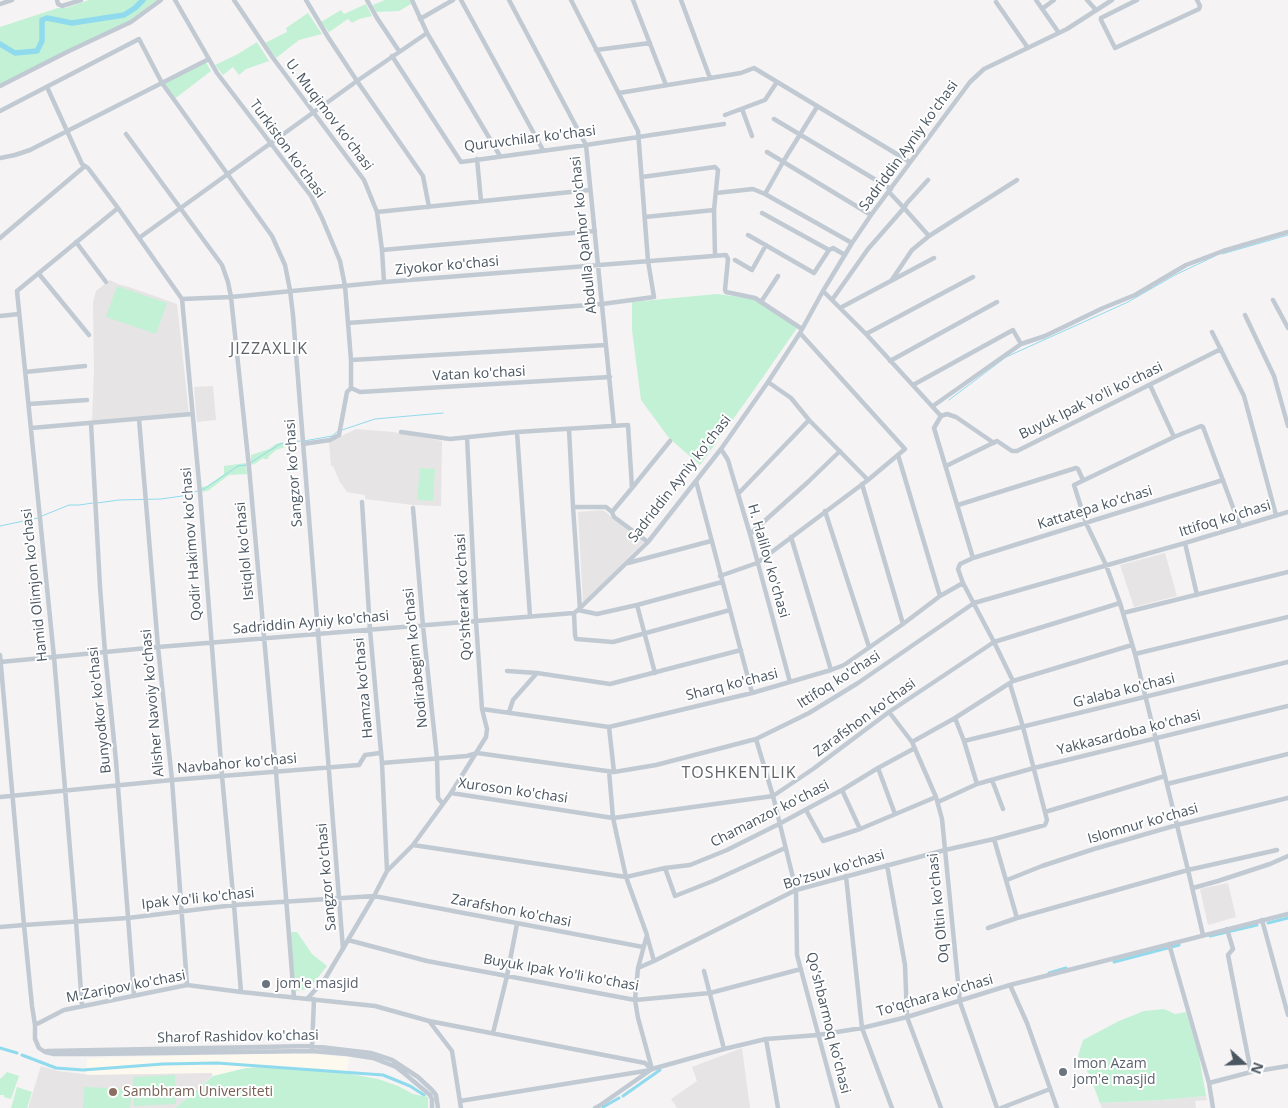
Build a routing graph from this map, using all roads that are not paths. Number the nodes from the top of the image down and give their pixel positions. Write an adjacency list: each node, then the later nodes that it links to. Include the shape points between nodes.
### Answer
1 (12, 0): 23 (street)
2 (56, 0): 3 (street, via 62,6)
3 (81, 0)
4 (161, 0): 42 (street, via 130,22)
5 (175, 0): 36 (street, Turkiston ko'chasi)
6 (234, 0): 48 (street, U. Muqimov ko'chasi)
7 (306, 0): 38 (street)
8 (367, 0): 34 (street)
9 (412, 0): 28 (street)
10 (453, 0): 28 (street)
11 (461, 0): 59 (street)
12 (509, 0): 58 (street, Abdulla Qahhor ko'chasi)
13 (571, 0): 33 (street)
14 (633, 0): 31 (street)
15 (681, 0): 37 (street)
16 (1036, 0): 25 (street)
17 (1054, 0): 25 (street)
18 (1087, 0): 26 (street)
19 (1112, 0): 24 (street, Sadriddin Ayniy ko'chasi)
20 (1137, 0): 27 (street)
21 (1197, 0): 27 (street, via 1199,9 1115,48 1101,20)
22 (996, 2): 32 (street)
23 (0, 4)
24 (1105, 5): 26 (street, Sadriddin Ayniy ko'chasi); 27 (street)
25 (1042, 9): 30 (street)
26 (1096, 10): 30 (street, Sadriddin Ayniy ko'chasi)
27 (1109, 14)
28 (420, 19): 29 (street)
29 (427, 33): 34 (street); 61 (street)
30 (1059, 33): 32 (street, Sadriddin Ayniy ko'chasi)
31 (650, 43): 33 (street); 41 (street)
32 (1028, 48): 65 (street, Sadriddin Ayniy ko'chasi, via 984,69 970,82)
33 (596, 50): 44 (street)
34 (399, 52): 35 (street)
35 (392, 56): 38 (street); 63 (street, Quruvchilar ko'chasi, via 461,162)
36 (209, 59): 40 (street); 57 (street, Turkiston ko'chasi)
37 (710, 78): 39 (street, via 754,68); 41 (street)
38 (357, 81): 48 (street); 76 (street, via 423,176)
39 (777, 82): 45 (street); 46 (street, via 765,100)
40 (162, 83): 43 (street, Sangzor ko'chasi, via 139,39); 52 (street); 67 (street, Sangzor ko'chasi)
41 (666, 85): 44 (street)
42 (0, 86)
43 (47, 87): 47 (street); 52 (street)
44 (619, 93): 56 (street)
45 (817, 107): 54 (street); 65 (street)
46 (742, 109): 49 (street); 55 (street)
47 (0, 111)
48 (314, 113): 57 (street); 81 (street, U. Muqimov ko'chasi, via 364,180)
49 (724, 115)
50 (774, 119): 54 (street)
51 (724, 124): 56 (street, Quruvchilar ko'chasi)
52 (67, 131): 62 (street, via 30,150); 66 (street)
53 (126, 134): 78 (street, Istiqlol ko'chasi)
54 (800, 135): 64 (street); 72 (street)
55 (752, 136)
56 (638, 137): 58 (street, Quruvchilar ko'chasi); 68 (street)
57 (271, 144): 67 (street); 108 (street, Turkiston ko'chasi, via 311,196 340,261)
58 (586, 144): 59 (street, Quruvchilar ko'chasi); 71 (street, Abdulla Qahhor ko'chasi)
59 (542, 150): 61 (street, Quruvchilar ko'chasi)
60 (767, 152): 64 (street)
61 (500, 156): 63 (street, Quruvchilar ko'chasi)
62 (0, 158)
63 (477, 159): 75 (street)
64 (783, 162): 74 (street); 83 (street)
65 (910, 162): 72 (street, Sadriddin Ayniy ko'chasi)
66 (85, 166): 77 (street); 89 (street)
67 (228, 176): 78 (street); 109 (street, Sangzor ko'chasi, via 272,236 285,265)
68 (642, 177): 73 (street, via 715,167 718,170); 84 (street)
69 (928, 180): 79 (street)
70 (1017, 180): 88 (street)
71 (590, 190): 75 (street); 85 (street, Abdulla Qahhor ko'chasi)
72 (890, 191): 79 (street); 83 (street, Sadriddin Ayniy ko'chasi)
73 (716, 194): 74 (street, via 753,189); 80 (street)
74 (765, 194): 92 (street)
75 (481, 201): 76 (street)
76 (428, 207): 81 (street)
77 (118, 208): 90 (street); 91 (street, Hamid Olimjon ko'chasi)
78 (181, 208): 90 (street); 111 (street, Istiqlol ko'chasi, via 222,265)
79 (904, 208): 88 (street); 113 (street, via 868,249)
80 (714, 210): 84 (street); 96 (street)
81 (377, 212): 94 (street, U. Muqimov ko'chasi)
82 (762, 213): 95 (street)
83 (871, 215): 92 (street, Sadriddin Ayniy ko'chasi)
84 (645, 217): 100 (street)
85 (595, 231): 94 (street); 101 (street, Abdulla Qahhor ko'chasi)
86 (1288, 232): 128 (street, via 1186,265 1135,295)
87 (748, 235): 93 (street)
88 (929, 236): 105 (street, via 912,250)
89 (0, 238)
90 (139, 238): 112 (street)
91 (76, 242): 102 (street, Hamid Olimjon ko'chasi); 106 (street)
92 (852, 243): 97 (street, Sadriddin Ayniy ko'chasi)
93 (766, 246): 95 (street, via 814,273); 99 (street, via 752,270)
94 (382, 250): 107 (street, U. Muqimov ko'chasi)
95 (828, 250): 97 (street, via 833,248)
96 (715, 255): 100 (street, Ziyokor ko'chasi); 115 (street, via 726,255 728,259 726,292)
97 (845, 255): 110 (street, Sadriddin Ayniy ko'chasi)
98 (934, 258): 105 (street)
99 (735, 260)
100 (648, 261): 101 (street, Ziyokor ko'chasi); 117 (street, via 654,297)
101 (598, 265): 107 (street, Ziyokor ko'chasi); 117 (street, Abdulla Qahhor ko'chasi)
102 (39, 274): 119 (street, Hamid Olimjon ko'chasi, via 17,291); 127 (street)
103 (778, 276): 115 (street)
104 (973, 277): 126 (street)
105 (891, 281): 118 (street)
106 (106, 282)
107 (384, 282): 108 (street, Ziyokor ko'chasi)
108 (344, 286): 109 (street, Ziyokor ko'chasi); 122 (street, Turkiston ko'chasi)
109 (290, 290): 111 (street, Ziyokor ko'chasi); 158 (street, Sangzor ko'chasi)
110 (823, 291): 113 (street); 124 (street, Sadriddin Ayniy ko'chasi)
111 (231, 297): 112 (street, Ziyokor ko'chasi); 209 (street, Istiqlol ko'chasi)
112 (182, 299): 143 (street, Qodir Hakimov ko'chasi)
113 (832, 300): 118 (street)
114 (1274, 300): 123 (street)
115 (761, 302): 124 (street)
116 (997, 302): 132 (street)
117 (602, 304): 122 (street); 129 (street, Abdulla Qahhor ko'chasi)
118 (840, 308): 126 (street)
119 (19, 314): 121 (street); 134 (street, Hamid Olimjon ko'chasi)
120 (1245, 315): 149 (street, via 1274,376)
121 (0, 316)
122 (348, 323): 131 (street, Turkiston ko'chasi)
123 (1288, 328)
124 (801, 331): 136 (street, Sadriddin Ayniy ko'chasi); 161 (street, via 905,450)
125 (1212, 332): 130 (street)
126 (866, 334): 132 (street)
127 (89, 335)
128 (1021, 344): 137 (street, via 1012,330); 142 (street)
129 (606, 345): 131 (street); 135 (street, Abdulla Qahhor ko'chasi)
130 (1221, 349): 138 (street, Buyuk Ipak Yo'li ko'chasi); 177 (street, via 1244,396)
131 (350, 360): 139 (street, Turkiston ko'chasi)
132 (890, 361): 137 (street)
133 (85, 366): 134 (street)
134 (25, 372): 141 (street, Hamid Olimjon ko'chasi)
135 (610, 377): 139 (street, Vatan ko'chasi, via 360,392); 148 (street, Abdulla Qahhor ko'chasi)
136 (768, 382): 146 (street, via 791,398); 159 (street, Sadriddin Ayniy ko'chasi)
137 (913, 385): 142 (street)
138 (1150, 385): 155 (street); 157 (street, Buyuk Ipak Yo'li ko'chasi, via 1016,451)
139 (351, 388): 158 (street, Turkiston ko'chasi, via 347,392 339,435 330,440)
140 (86, 400): 141 (street)
141 (29, 404): 150 (street, Hamid Olimjon ko'chasi)
142 (933, 406): 144 (street)
143 (192, 414): 145 (street); 211 (street, Qodir Hakimov ko'chasi)
144 (941, 416): 157 (street, Buyuk Ipak Yo'li ko'chasi, via 956,417); 162 (street, via 934,428)
145 (139, 419): 147 (street); 213 (street, Alisher Navoiy ko'chasi)
146 (809, 420): 160 (street); 169 (street)
147 (91, 422): 150 (street); 216 (street, Bunyodkor ko'chasi)
148 (614, 426): 151 (street); 168 (street, via 628,425)
149 (1288, 426)
150 (31, 428): 219 (street, Hamid Olimjon ko'chasi)
151 (569, 429): 153 (street); 172 (street)
152 (401, 432): 154 (street, via 450,439)
153 (517, 432): 154 (street); 201 (street)
154 (467, 437): 203 (street, Qo'shterak ko'chasi)
155 (1174, 437): 164 (street); 165 (street, via 1198,426 1203,427)
156 (670, 441): 168 (street)
157 (994, 442): 162 (street)
158 (303, 444): 208 (street, Sangzor ko'chasi)
159 (721, 449): 166 (street, Sadriddin Ayniy ko'chasi); 169 (street, H. Halilov ko'chasi, via 728,460)
160 (840, 451): 163 (street); 180 (street)
161 (898, 456): 163 (street); 194 (street)
162 (946, 466): 171 (street)
163 (868, 480): 167 (street)
164 (1083, 480): 171 (street, via 1076,468); 178 (street, via 1074,485)
165 (1223, 480): 178 (street, Kattatepa ko'chasi); 179 (street)
166 (696, 481): 182 (street); 183 (street, Sadriddin Ayniy ko'chasi)
167 (862, 484): 174 (street); 204 (street)
168 (632, 488): 175 (street)
169 (738, 494): 180 (street, H. Halilov ko'chasi)
170 (362, 502): 206 (street, Hamza ko'chasi)
171 (958, 505): 185 (street)
172 (573, 507): 175 (street, via 606,507); 199 (street)
173 (414, 508): 205 (street, Nodirabegim ko'chasi)
174 (825, 511): 181 (street); 214 (street)
175 (612, 512): 183 (street)
176 (1288, 512): 177 (street, Ittifoq ko'chasi)
177 (1276, 515): 179 (street, Ittifoq ko'chasi)
178 (1086, 523): 185 (street, Kattatepa ko'chasi); 188 (street)
179 (1240, 526): 184 (street, Ittifoq ko'chasi)
180 (750, 534): 187 (street, H. Halilov ko'chasi)
181 (791, 537): 187 (street); 222 (street)
182 (711, 541): 186 (street); 190 (street)
183 (648, 542): 186 (street, Sadriddin Ayniy ko'chasi)
184 (1185, 543): 188 (street, Ittifoq ko'chasi); 193 (street)
185 (973, 558): 192 (street, via 958,566)
186 (626, 563): 199 (street, Sadriddin Ayniy ko'chasi)
187 (757, 563): 190 (street); 226 (street, H. Halilov ko'chasi)
188 (1106, 565): 195 (street, Ittifoq ko'chasi); 196 (street)
189 (1288, 572): 193 (street)
190 (720, 576): 191 (street)
191 (722, 582): 197 (street); 198 (street)
192 (963, 583): 194 (street, Sharq ko'chasi); 195 (street)
193 (1197, 595): 200 (street)
194 (940, 596): 204 (street, Sharq ko'chasi)
195 (974, 603): 210 (street); 238 (street, Ittifoq ko'chasi, via 858,683 809,713)
196 (1120, 603): 200 (street); 210 (street, Zarafshon ko'chasi)
197 (637, 605): 199 (street, via 597,614); 207 (street)
198 (730, 610): 207 (street); 215 (street)
199 (577, 611): 201 (street, Sadriddin Ayniy ko'chasi); 207 (street, via 576,639 613,642)
200 (1123, 613): 212 (street)
201 (530, 616): 203 (street, Sadriddin Ayniy ko'chasi)
202 (1288, 617): 217 (street)
203 (476, 621): 205 (street, Sadriddin Ayniy ko'chasi); 231 (street, Qo'shterak ko'chasi)
204 (903, 624): 214 (street, Sharq ko'chasi)
205 (423, 626): 206 (street, Sadriddin Ayniy ko'chasi); 245 (street, Nodirabegim ko'chasi)
206 (370, 630): 208 (street, Sadriddin Ayniy ko'chasi); 242 (street, Hamza ko'chasi)
207 (646, 633): 225 (street)
208 (318, 634): 209 (street, Sadriddin Ayniy ko'chasi); 247 (street, Sangzor ko'chasi)
209 (264, 638): 211 (street, Sadriddin Ayniy ko'chasi); 250 (street, Istiqlol ko'chasi)
210 (994, 642): 227 (street); 233 (street, Zarafshon ko'chasi)
211 (211, 643): 213 (street, Sadriddin Ayniy ko'chasi); 252 (street, Qodir Hakimov ko'chasi)
212 (1132, 645): 217 (street); 227 (street)
213 (158, 647): 216 (street, Sadriddin Ayniy ko'chasi); 254 (street, Alisher Navoiy ko'chasi)
214 (869, 647): 222 (street, Sharq ko'chasi)
215 (741, 650): 225 (street); 228 (street)
216 (105, 652): 219 (street, Sadriddin Ayniy ko'chasi); 258 (street, Bunyodkor ko'chasi)
217 (1135, 654): 229 (street)
218 (0, 655): 220 (street, Sharof Rashidov ko'chasi)
219 (54, 657): 220 (street, Sadriddin Ayniy ko'chasi); 259 (street, Hamid Olimjon ko'chasi)
220 (0, 662): 262 (street, Sharof Rashidov ko'chasi)
221 (1288, 662): 229 (street, G'alaba ko'chasi)
222 (831, 670): 226 (street, Sharq ko'chasi)
223 (507, 671): 224 (street)
224 (537, 673): 225 (street, via 610,684); 232 (street, via 513,700)
225 (655, 673)
226 (790, 682): 228 (street, Sharq ko'chasi)
227 (1012, 682): 234 (street); 236 (street)
228 (752, 693): 235 (street, Sharq ko'chasi)
229 (1146, 697): 236 (street, G'alaba ko'chasi); 237 (street)
230 (1288, 706): 237 (street, Yakkasardoba ko'chasi)
231 (482, 710): 232 (street, Sharq ko'chasi); 243 (street, Qo'shterak ko'chasi, via 487,730)
232 (509, 712): 235 (street, Sharq ko'chasi)
233 (889, 712): 240 (street, Oq Oltin ko'chasi); 263 (street, Zarafshon ko'chasi)
234 (955, 718): 239 (street); 240 (street)
235 (609, 727): 251 (street)
236 (1023, 727): 239 (street, G'alaba ko'chasi); 249 (street)
237 (1156, 738): 249 (street, Yakkasardoba ko'chasi); 253 (street)
238 (756, 739): 251 (street, Ittifoq ko'chasi, via 656,765); 263 (street, Qo'shbarmoq ko'chasi)
239 (964, 741): 256 (street)
240 (912, 742): 241 (street, Oq Oltin ko'chasi)
241 (915, 748): 248 (street, Chamanzor ko'chasi); 266 (street, Oq Oltin ko'chasi)
242 (380, 753): 246 (street, Hamza ko'chasi); 247 (street, Navbahor ko'chasi, via 365,755 359,765)
243 (477, 753): 245 (street, Ittifoq ko'chasi); 251 (street, Ittifoq ko'chasi); 261 (street, Qo'shterak ko'chasi)
244 (1288, 754): 257 (street)
245 (437, 759): 246 (street, Ittifoq ko'chasi); 267 (street, Nodirabegim ko'chasi, via 438,798)
246 (382, 763): 285 (street, Hamza ko'chasi)
247 (329, 767): 250 (street, Navbahor ko'chasi); 292 (street, Sangzor ko'chasi)
248 (878, 768): 260 (street, Chamanzor ko'chasi); 271 (street)
249 (1034, 768): 255 (street, Yakkasardoba ko'chasi); 270 (street)
250 (276, 772): 252 (street, Navbahor ko'chasi); 293 (street, Istiqlol ko'chasi)
251 (611, 772): 272 (street)
252 (222, 776): 254 (street, Navbahor ko'chasi); 294 (street, Qodir Hakimov ko'chasi)
253 (1165, 776): 257 (street); 270 (street)
254 (172, 780): 258 (street, Navbahor ko'chasi); 295 (street, Alisher Navoiy ko'chasi)
255 (992, 780): 256 (street, Yakkasardoba ko'chasi); 268 (street)
256 (976, 784): 266 (street, Yakkasardoba ko'chasi)
257 (1167, 784): 274 (street)
258 (118, 785): 259 (street, Navbahor ko'chasi); 297 (street, Bunyodkor ko'chasi)
259 (65, 790): 262 (street, Navbahor ko'chasi); 300 (street, Hamid Olimjon ko'chasi)
260 (842, 790): 269 (street, Chamanzor ko'chasi); 275 (street)
261 (451, 793): 267 (street, Xuroson ko'chasi); 272 (street, Xuroson ko'chasi)
262 (12, 796): 264 (street, Navbahor ko'chasi); 302 (street, Sharof Rashidov ko'chasi)
263 (773, 796): 272 (street, Zarafshon ko'chasi); 273 (street, Qo'shbarmoq ko'chasi)
264 (0, 797)
265 (1288, 798): 274 (street, Islomnur ko'chasi)
266 (937, 800): 271 (street, Yakkasardoba ko'chasi); 279 (street, Oq Oltin ko'chasi)
267 (443, 804): 277 (street, Xuroson ko'chasi)
268 (1003, 809)
269 (806, 810): 273 (street, Chamanzor ko'chasi); 275 (street, Yakkasardoba ko'chasi, via 823,841)
270 (1045, 812): 276 (street, Bo'zsuv ko'chasi, via 1045,825)
271 (896, 814): 275 (street, Yakkasardoba ko'chasi)
272 (613, 818): 287 (street)
273 (779, 824): 278 (street, Qo'shbarmoq ko'chasi); 283 (street, Chamanzor ko'chasi, via 690,865)
274 (1177, 825): 284 (street); 288 (street, Islomnur ko'chasi, via 1094,849)
275 (860, 829)
276 (994, 839): 279 (street, Bo'zsuv ko'chasi); 288 (street)
277 (413, 845): 285 (street, Xuroson ko'chasi); 287 (street)
278 (786, 848): 283 (street, via 675,896); 290 (street, Qo'shbarmoq ko'chasi)
279 (944, 850): 282 (street, Bo'zsuv ko'chasi); 326 (street, Oq Oltin ko'chasi)
280 (1277, 850): 284 (street)
281 (1288, 856): 289 (street)
282 (887, 865): 286 (street, Bo'zsuv ko'chasi); 329 (street, via 905,965)
283 (666, 868): 287 (street, Chamanzor ko'chasi)
284 (1188, 870): 289 (street); 298 (street)
285 (387, 871): 291 (street, Xuroson ko'chasi)
286 (846, 876): 290 (street, Bo'zsuv ko'chasi); 332 (street)
287 (626, 877): 306 (street)
288 (1007, 880): 298 (street)
289 (1192, 888): 307 (street)
290 (796, 890): 312 (street, Bo'zsuv ko'chasi); 314 (street, Qo'shbarmoq ko'chasi)
291 (374, 896): 292 (street, Ipak Yo'li ko'chasi); 301 (street, Zarafshon ko'chasi); 308 (street, Xuroson ko'chasi)
292 (340, 898): 293 (street, Ipak Yo'li ko'chasi); 311 (street, Sangzor ko'chasi)
293 (286, 902): 294 (street, Ipak Yo'li ko'chasi); 322 (street, Istiqlol ko'chasi)
294 (234, 906): 295 (street, Ipak Yo'li ko'chasi); 319 (street, Qodir Hakimov ko'chasi)
295 (181, 913): 297 (street, Ipak Yo'li ko'chasi); 317 (street, Alisher Navoiy ko'chasi)
296 (1288, 914): 299 (street, To'qchara ko'chasi)
297 (128, 918): 300 (street, Ipak Yo'li ko'chasi); 321 (street, Bunyodkor ko'chasi)
298 (1017, 918): 304 (street)
299 (1262, 920): 305 (street, To'qchara ko'chasi); 328 (street)
300 (76, 921): 302 (street, Ipak Yo'li ko'chasi); 327 (street, Hamid Olimjon ko'chasi)
301 (517, 924): 310 (street, Zarafshon ko'chasi); 316 (street)
302 (24, 925): 303 (street, Ipak Yo'li ko'chasi); 331 (street, Sharof Rashidov ko'chasi)
303 (0, 927)
304 (988, 928)
305 (1227, 929): 307 (street, To'qchara ko'chasi); 340 (street, via 1233,949 1228,955)
306 (647, 935): 310 (street); 312 (street)
307 (1203, 935): 309 (street, To'qchara ko'chasi)
308 (348, 940): 311 (street, Xuroson ko'chasi); 316 (street, Buyuk Ipak Yo'li ko'chasi, via 427,961)
309 (1169, 944): 318 (street, To'qchara ko'chasi); 341 (street)
310 (643, 947): 313 (street)
311 (343, 949): 323 (street, Xuroson ko'chasi, via 326,979)
312 (654, 962): 313 (street, Bo'zsuv ko'chasi)
313 (638, 968): 325 (street)
314 (800, 969): 320 (street, Buyuk Ipak Yo'li ko'chasi); 334 (street, Qo'shbarmoq ko'chasi)
315 (704, 970): 320 (street)
316 (507, 976): 325 (street, Buyuk Ipak Yo'li ko'chasi); 333 (street)
317 (187, 985): 319 (street, M.Zaripov ko'chasi); 321 (street, M.Zaripov ko'chasi)
318 (1010, 985): 326 (street, To'qchara ko'chasi); 342 (street)
319 (241, 992): 322 (street, M.Zaripov ko'chasi)
320 (710, 993): 325 (street, Buyuk Ipak Yo'li ko'chasi); 337 (street)
321 (134, 995): 327 (street, M.Zaripov ko'chasi)
322 (294, 998): 323 (street, M.Zaripov ko'chasi)
323 (308, 998): 324 (street, M.Zaripov ko'chasi)
324 (314, 999): 330 (street, M.Zaripov ko'chasi, via 375,1006); 336 (street)
325 (635, 1000): 339 (street)
326 (960, 1002): 329 (street, To'qchara ko'chasi); 352 (street, Oq Oltin ko'chasi)
327 (82, 1006): 331 (street, M.Zaripov ko'chasi, via 64,1010)
328 (1288, 1015)
329 (907, 1017): 332 (street, To'qchara ko'chasi); 351 (street)
330 (429, 1020): 333 (street, M.Zaripov ko'chasi); 343 (street, via 452,1051)
331 (35, 1025): 336 (street, Sharof Rashidov ko'chasi, via 35,1039 45,1052)
332 (862, 1028): 334 (street, To'qchara ko'chasi); 350 (street)
333 (493, 1033): 339 (street, M.Zaripov ko'chasi, via 645,1063)
334 (818, 1035): 335 (street, To'qchara ko'chasi); 349 (street, Qo'shbarmoq ko'chasi)
335 (766, 1039): 337 (street, To'qchara ko'chasi); 348 (street)
336 (312, 1048): 344 (street, via 386,1062 430,1094); 345 (street, Sharof Rashidov ko'chasi, via 371,1053 392,1060 432,1090)
337 (724, 1049): 339 (street, To'qchara ko'chasi)
338 (1288, 1066): 340 (street)
339 (652, 1069): 343 (street); 347 (street, To'qchara ko'chasi)
340 (1251, 1072): 341 (street)
341 (1209, 1083): 355 (street)
342 (1050, 1089): 353 (street); 354 (street)
343 (460, 1101): 346 (street)
344 (432, 1108)
345 (438, 1108)
346 (461, 1108)
347 (595, 1108)
348 (778, 1108)
349 (838, 1108)
350 (892, 1108)
351 (941, 1108)
352 (997, 1108)
353 (1001, 1108)
354 (1057, 1108)
355 (1212, 1108)

